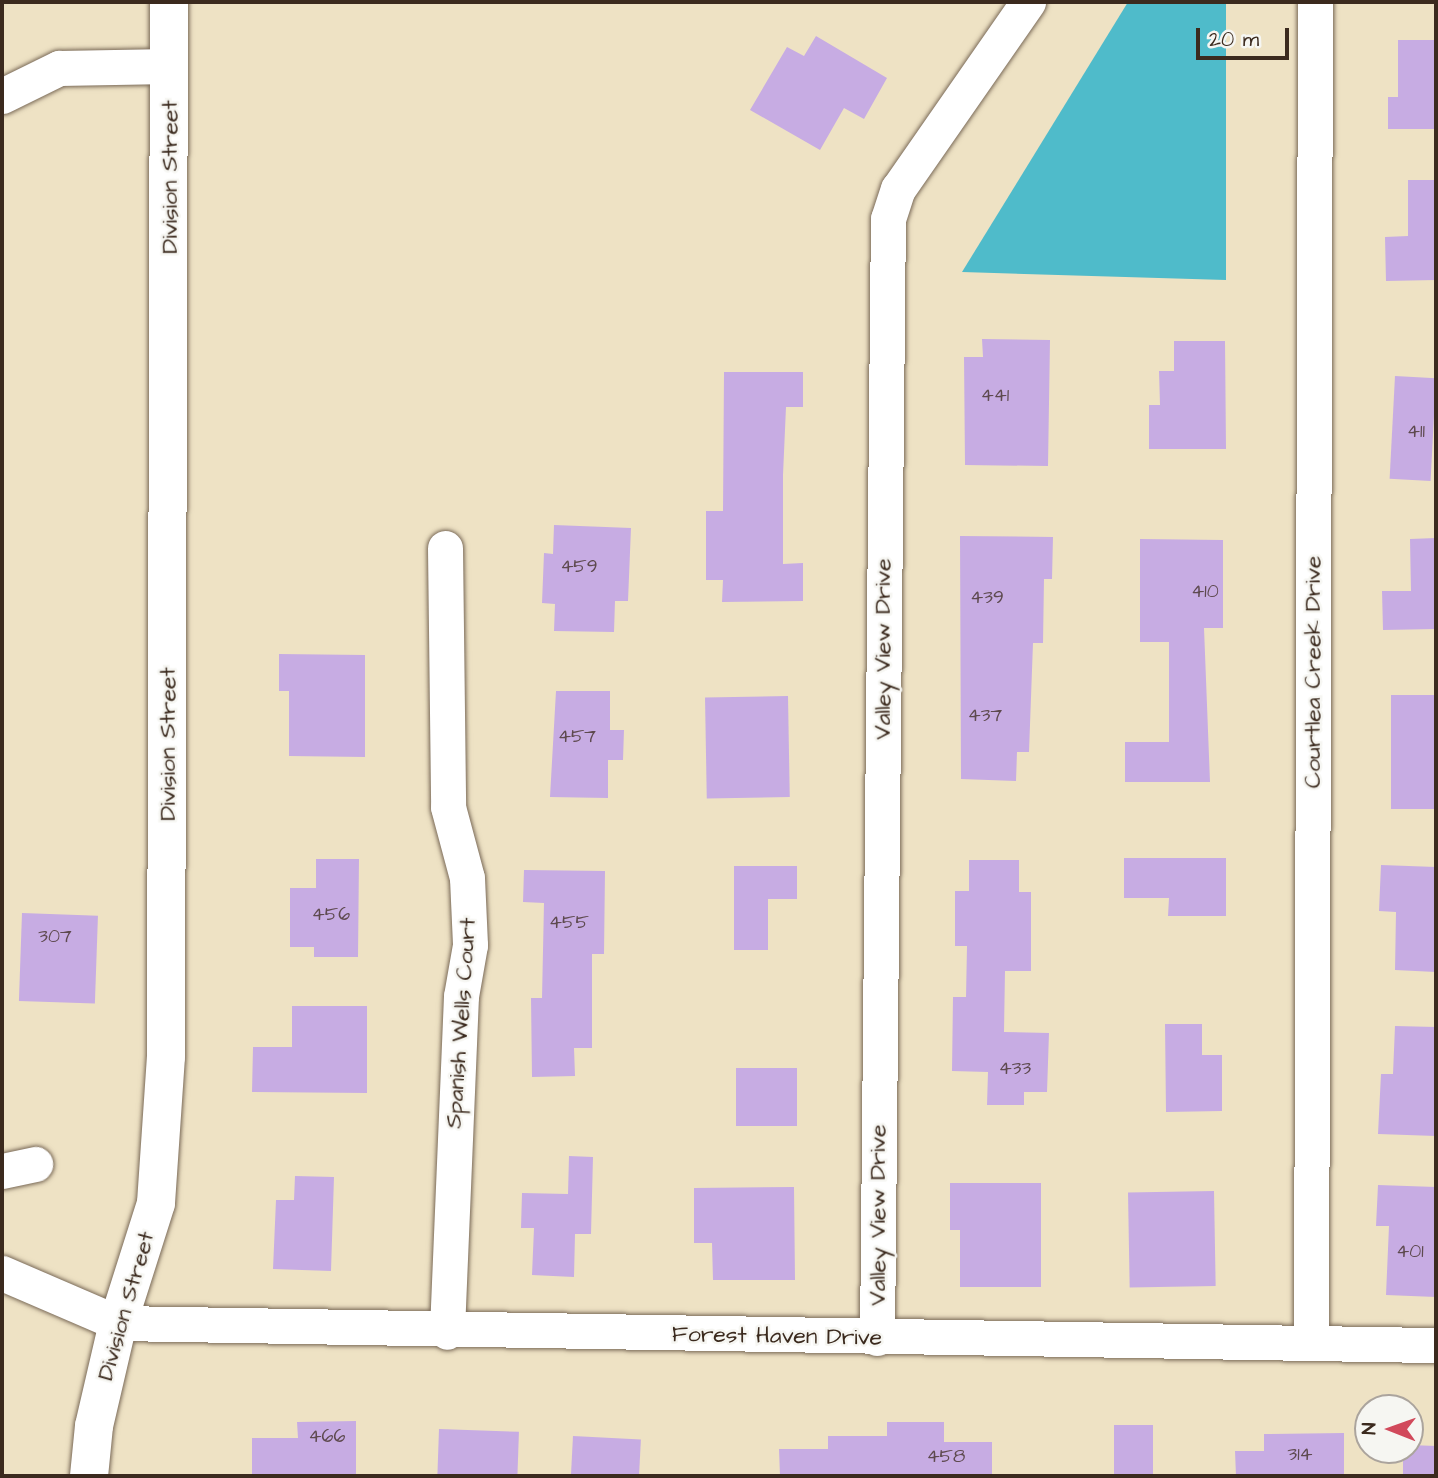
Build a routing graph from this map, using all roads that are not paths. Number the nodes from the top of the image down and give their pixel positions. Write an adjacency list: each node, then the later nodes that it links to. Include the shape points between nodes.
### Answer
1 (169, 2): 4 (street, Division Street)
2 (1028, 2): 10 (street, Valley View Drive, via 898,189 888,219)
3 (1315, 2): 11 (street, Courtlea Creek Drive)
4 (170, 66): 5 (street, via 59,68); 8 (street, Division Street, via 166,1058 156,1203)
5 (2, 96)
6 (445, 548): 9 (street, Spanish Wells Court, via 448,807 467,878 470,945 460,1009)
7 (2, 1273): 8 (street)
8 (118, 1323): 9 (street, Forest Haven Drive); 13 (street, Division Street, via 93,1426)
9 (447, 1332): 10 (street, Forest Haven Drive)
10 (877, 1338): 11 (street, Forest Haven Drive)
11 (1311, 1343): 12 (street, Forest Haven Drive)
12 (1436, 1345)
13 (89, 1476)

